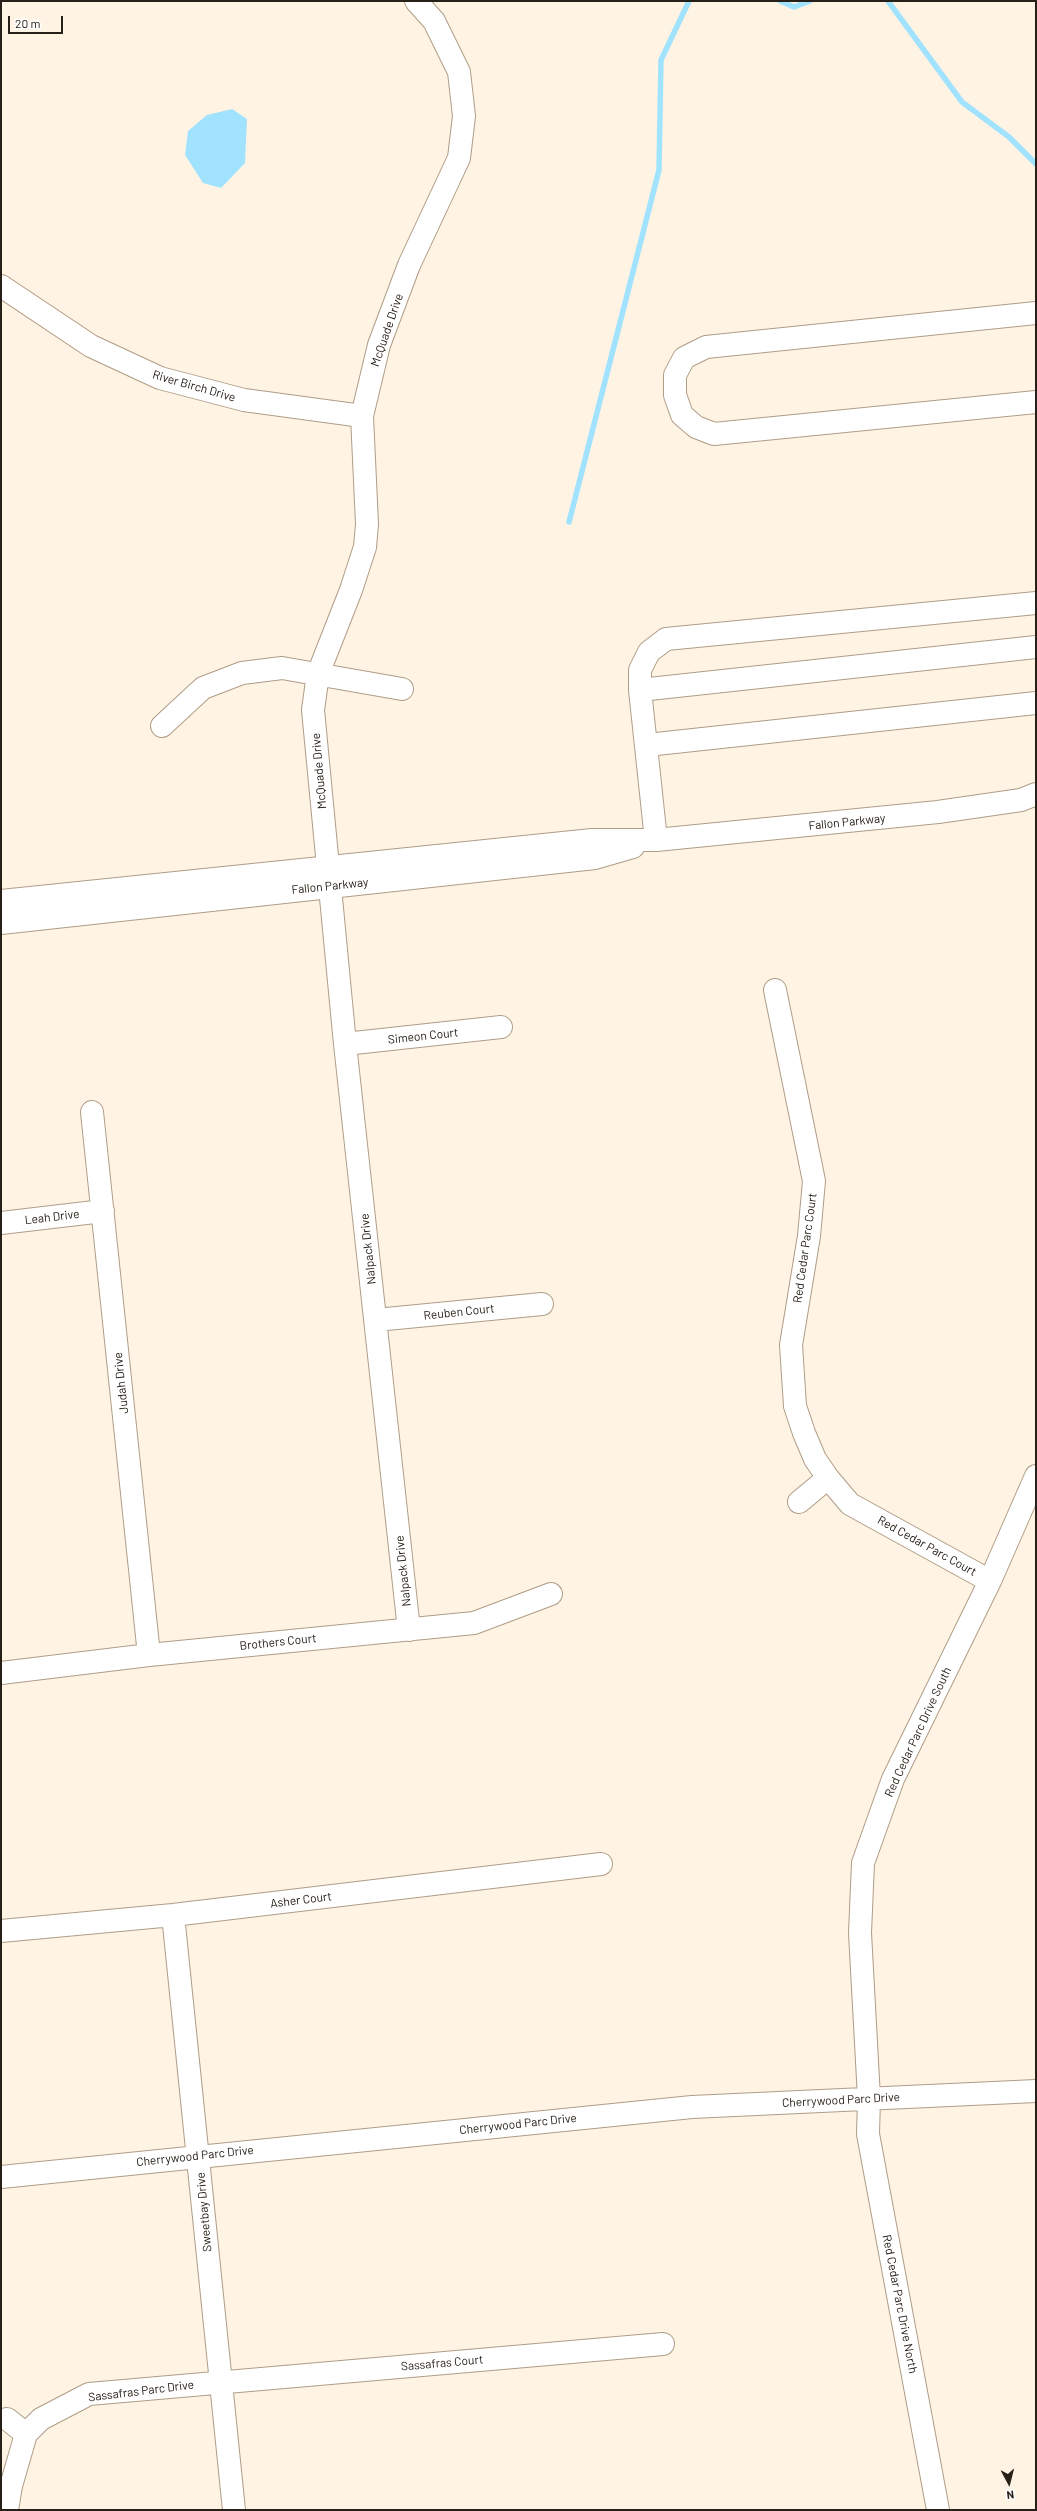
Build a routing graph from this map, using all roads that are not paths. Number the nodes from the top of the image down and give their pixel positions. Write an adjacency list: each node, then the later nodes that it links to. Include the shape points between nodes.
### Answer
1 (416, 1): 5 (street, McQuade Drive, via 434,21 459,72 464,116 459,158 409,265 379,345)
2 (1, 286): 5 (street, River Birch Drive, via 91,346 160,378 244,400)
3 (1036, 313): 4 (street, via 706,347 684,358 675,375 675,395 682,415 696,427 714,434)
4 (1036, 402)
5 (362, 416): 8 (street, McQuade Drive, via 367,524 365,547)
6 (1036, 603): 10 (street, via 666,639 649,652 640,670)
7 (1036, 647): 10 (street)
8 (318, 674): 9 (street); 12 (street, via 282,668 242,673 203,688); 16 (street, McQuade Drive, via 313,710)
9 (402, 689)
10 (640, 690): 13 (street)
11 (1036, 703): 13 (street)
12 (162, 726)
13 (647, 745): 15 (street)
14 (1036, 794): 15 (street, Fallon Parkway, via 1021,800 978,808)
15 (656, 840): 16 (street, Fallon Parkway, via 595,858)
16 (329, 877): 17 (street, Fallon Parkway); 18 (street, Fallon Parkway); 21 (street, Nalpack Drive)
17 (1, 901)
18 (1, 923)
19 (775, 990): 28 (street, Red Cedar Parc Court, via 814,1181 809,1236 790,1345 795,1406 815,1458)
20 (501, 1027): 21 (street, Simeon Court)
21 (345, 1044): 26 (street, Nalpack Drive)
22 (92, 1112): 23 (street, Judah Drive)
23 (103, 1211): 24 (street, Leah Drive); 33 (street, Judah Drive)
24 (1, 1223)
25 (542, 1304): 26 (street, Reuben Court)
26 (376, 1320): 32 (street, Nalpack Drive)
27 (1036, 1476): 30 (street, Red Cedar Parc Drive South)
28 (828, 1478): 29 (street); 30 (street, Red Cedar Parc Court, via 850,1504)
29 (799, 1502)
30 (990, 1581): 39 (street, Red Cedar Parc Drive South, via 893,1779 863,1863 860,1933)
31 (551, 1594): 32 (street, Brothers Court, via 474,1624)
32 (409, 1630): 33 (street, Brothers Court)
33 (149, 1655): 34 (street, Brothers Court)
34 (1, 1672)
35 (601, 1864): 36 (street, Asher Court)
36 (173, 1915): 37 (street, Asher Court); 40 (street, Sweetbay Drive)
37 (1, 1931)
38 (1036, 2091): 39 (street, Cherrywood Parc Drive)
39 (869, 2098): 40 (street, Cherrywood Parc Drive, via 692,2107); 48 (street, Red Cedar Parc Drive North, via 868,2134)
40 (198, 2156): 41 (street, Cherrywood Parc Drive); 43 (street, Sweetbay Drive)
41 (1, 2177)
42 (663, 2344): 43 (street, Sassafras Court)
43 (220, 2382): 45 (street, Sassafras Parc Drive, via 89,2394 42,2418); 47 (street, Sweetbay Drive)
44 (7, 2419): 45 (street)
45 (26, 2434): 46 (street, Sassafras Parc Drive)
46 (7, 2510)
47 (234, 2510)
48 (938, 2510)

